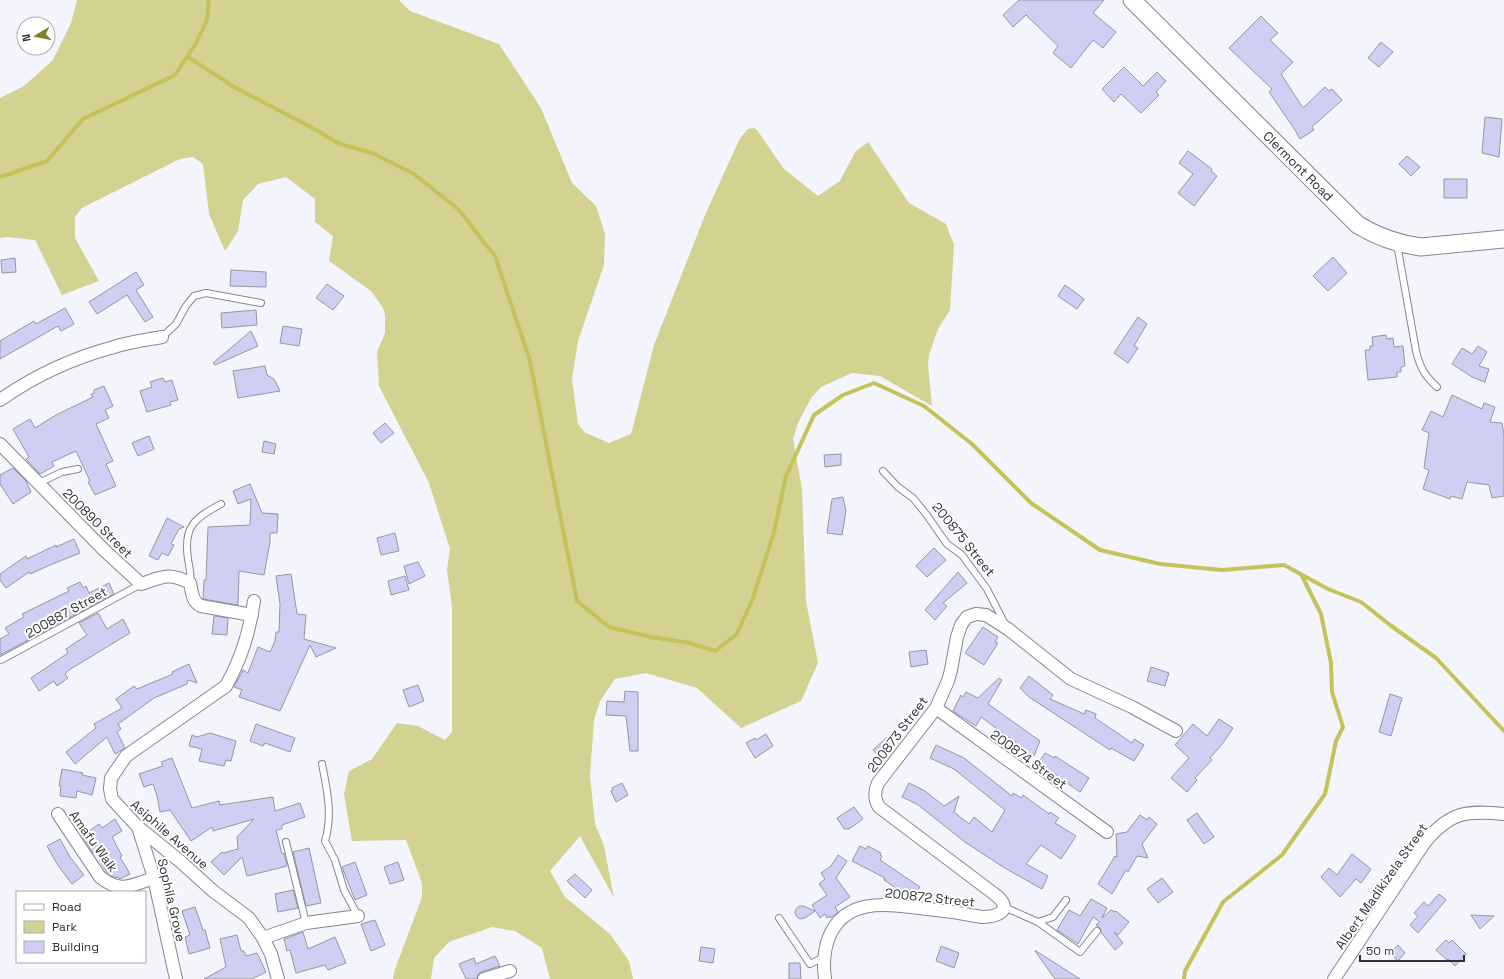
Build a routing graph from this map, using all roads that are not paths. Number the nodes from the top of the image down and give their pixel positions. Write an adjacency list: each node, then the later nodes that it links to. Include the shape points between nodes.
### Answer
1 (1132, 0): 3 (street, Clermont Road, via 1358,224 1373,234)
2 (1504, 240): 3 (street, Clermont Road, via 1421,247)
3 (1397, 243): 6 (lane, via 1420,366 1427,378)
4 (261, 303): 5 (lane, via 206,292 194,296 176,324)
5 (162, 336): 7 (street, via 99,351 53,369)
6 (1436, 386)
7 (0, 400)
8 (0, 444): 11 (street, 200890 Street)
9 (78, 469): 11 (lane, via 62,472)
10 (883, 471): 17 (lane, 200875 Street, via 913,498 947,544 962,555 987,589)
11 (39, 483): 14 (street, 200890 Street)
12 (221, 504): 13 (lane, via 200,516 187,535)
13 (190, 583): 14 (street, via 174,576 166,576); 16 (street, via 196,604)
14 (141, 584): 18 (lane, 200887 Street)
15 (254, 601): 16 (street, Asiphile Avenue)
16 (252, 615): 24 (street, Asiphile Avenue, via 248,636 226,686 126,756 111,778 112,799)
17 (1008, 629): 19 (street, 200873 Street, via 986,615 972,615 963,621 957,637 950,676); 20 (street, 200875 Street, via 1071,679 1132,706)
18 (1, 660)
19 (936, 708): 25 (street, 200874 Street); 29 (street, 200873 Street, via 878,783 876,801 880,807 997,896)
20 (1176, 731)
21 (322, 764): 30 (lane, via 330,808 325,841 335,860 344,890)
22 (58, 814): 27 (street, Amafu Walk, via 100,877 108,884 125,887)
23 (1504, 814): 42 (street, Albert Madikizela Street, via 1462,814 1439,826 1425,842)
24 (138, 827): 27 (street, Sophila Grove); 35 (street, Asiphile Avenue, via 249,918)
25 (1106, 832)
26 (286, 842): 33 (lane)
27 (154, 878): 38 (street, Sophila Grove)
28 (1066, 900): 32 (lane, via 1053,917)
29 (1004, 905): 32 (lane); 36 (street, 200872 Street, via 1002,912 997,915 982,917 892,905 863,907 844,916 837,924 831,932)
30 (358, 916): 33 (street)
31 (779, 918): 36 (lane, via 810,964)
32 (1038, 922): 34 (lane, via 1080,952)
33 (306, 923): 35 (street)
34 (1097, 931)
35 (263, 938): 39 (street, Asiphile Avenue, via 271,954)
36 (824, 957): 41 (street, 200872 Street)
37 (510, 971): 40 (street)
38 (176, 979)
39 (278, 979)
40 (484, 979)
41 (825, 979)
42 (1334, 979)

